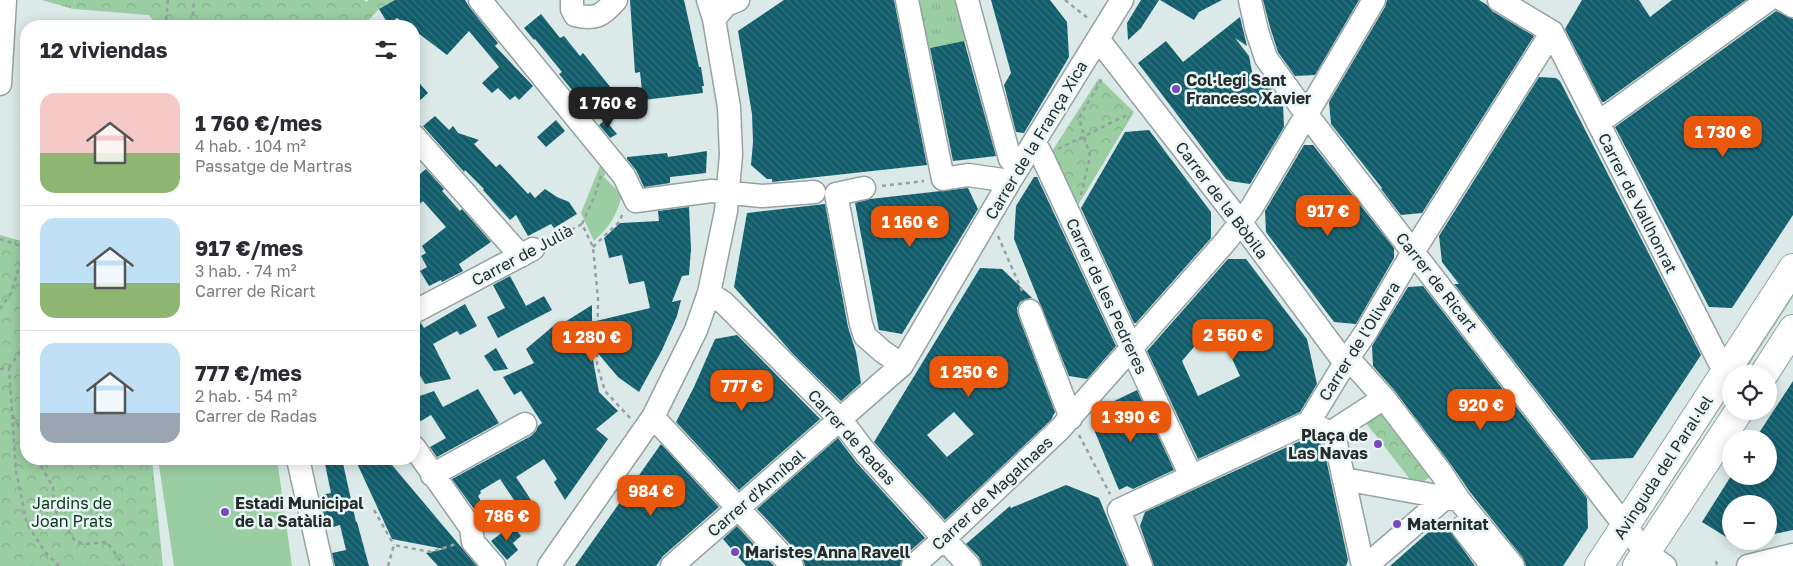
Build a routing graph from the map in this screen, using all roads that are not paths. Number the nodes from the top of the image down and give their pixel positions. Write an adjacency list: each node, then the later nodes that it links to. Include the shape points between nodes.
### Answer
1 (5, 0): 18 (street)
2 (480, 0): 26 (street, via 624,176 631,205 711,191)
3 (572, 0): 4 (street, via 575,15 589,18 603,13)
4 (616, 0)
5 (738, 0): 15 (street)
6 (907, 0): 23 (street, via 943,179)
7 (967, 0): 23 (street)
8 (1122, 0): 16 (street, Carrer de la França Xica)
9 (1250, 0): 19 (street, Carrer de Ricart, via 1266,58)
10 (1374, 0): 19 (street, Carrer de Magalhaes)
11 (1499, 0): 17 (street)
12 (1768, 0): 20 (street)
13 (1782, 0): 14 (street)
14 (1793, 6)
15 (711, 9): 26 (street, via 729,107)
16 (1095, 30): 22 (street, Carrer de la França Xica); 27 (street, Carrer de la Bòbila)
17 (1552, 32): 20 (street, Carrer de Vallhonrat); 28 (street, Carrer de l'Olivera)
18 (0, 84)
19 (1307, 115): 27 (street, Carrer de Magalhaes); 28 (street, Carrer de Ricart)
20 (1598, 123): 39 (street, Carrer de Vallhonrat)
21 (420, 142): 31 (street, Carrer de Julià, via 527,252)
22 (1043, 148): 23 (street, Carrer de la França Xica); 34 (street, Carrer de les Pedreres, via 1043,158)
23 (1015, 174): 36 (street, Carrer de la França Xica)
24 (864, 188): 36 (street, via 836,194 861,324 865,336)
25 (814, 192): 26 (street, via 762,196)
26 (728, 194): 30 (street)
27 (1241, 223): 34 (street, Carrer de Magalhaes); 35 (street, Carrer de la Bòbila)
28 (1413, 252): 35 (street, Carrer de l'Olivera); 56 (street, Carrer de Ricart)
29 (1793, 268): 37 (main road, Avinguda del Paral·lel)
30 (709, 293): 42 (street, via 696,330); 44 (street, Carrer de Radas, via 724,303)
31 (420, 309)
32 (1030, 311): 43 (street)
33 (1793, 329): 38 (main road)
34 (1132, 349): 43 (street, Carrer de Magalhaes); 52 (street, Carrer de les Pedreres)
35 (1346, 360): 41 (street); 46 (street, Carrer de l'Olivera)
36 (902, 365): 44 (street, Carrer de la França Xica)
37 (1729, 365)
38 (1770, 365)
39 (1722, 369)
40 (1722, 376): 56 (main road, Avinguda del Paral·lel)
41 (1384, 398): 48 (street); 54 (street, via 1442,474)
42 (642, 418): 55 (street); 62 (street)
43 (1071, 418): 57 (street, Carrer de Magalhaes)
44 (840, 419): 55 (street, Carrer d'Anníbal); 57 (street, Carrer de Radas, via 866,453)
45 (1734, 420): 59 (main road, Avinguda del Paral·lel)
46 (1309, 422): 48 (street); 52 (street)
47 (525, 424): 51 (street)
48 (1330, 433): 53 (street, via 1335,439)
49 (420, 456): 51 (street)
50 (299, 465): 60 (street)
51 (432, 475): 61 (street, via 471,528 473,542)
52 (1191, 476): 67 (street, via 1119,510)
53 (1344, 479): 54 (street); 68 (street)
54 (1454, 502): 68 (street); 69 (street); 70 (street)
55 (738, 508): 63 (street, Carrer d'Anníbal); 64 (street)
56 (1624, 525): 59 (street, Carrer de Ricart); 71 (main road, Avinguda del Paral·lel)
57 (945, 538): 65 (street, Carrer de Magalhaes); 66 (street, Carrer de Radas)
58 (1793, 555): 72 (street)
59 (1649, 562)
60 (322, 566)
61 (494, 566)
62 (549, 566)
63 (672, 566)
64 (792, 566)
65 (912, 566)
66 (969, 566)
67 (1142, 566)
68 (1365, 566)
69 (1492, 566)
70 (1513, 566)
71 (1599, 566)
72 (1748, 566)

